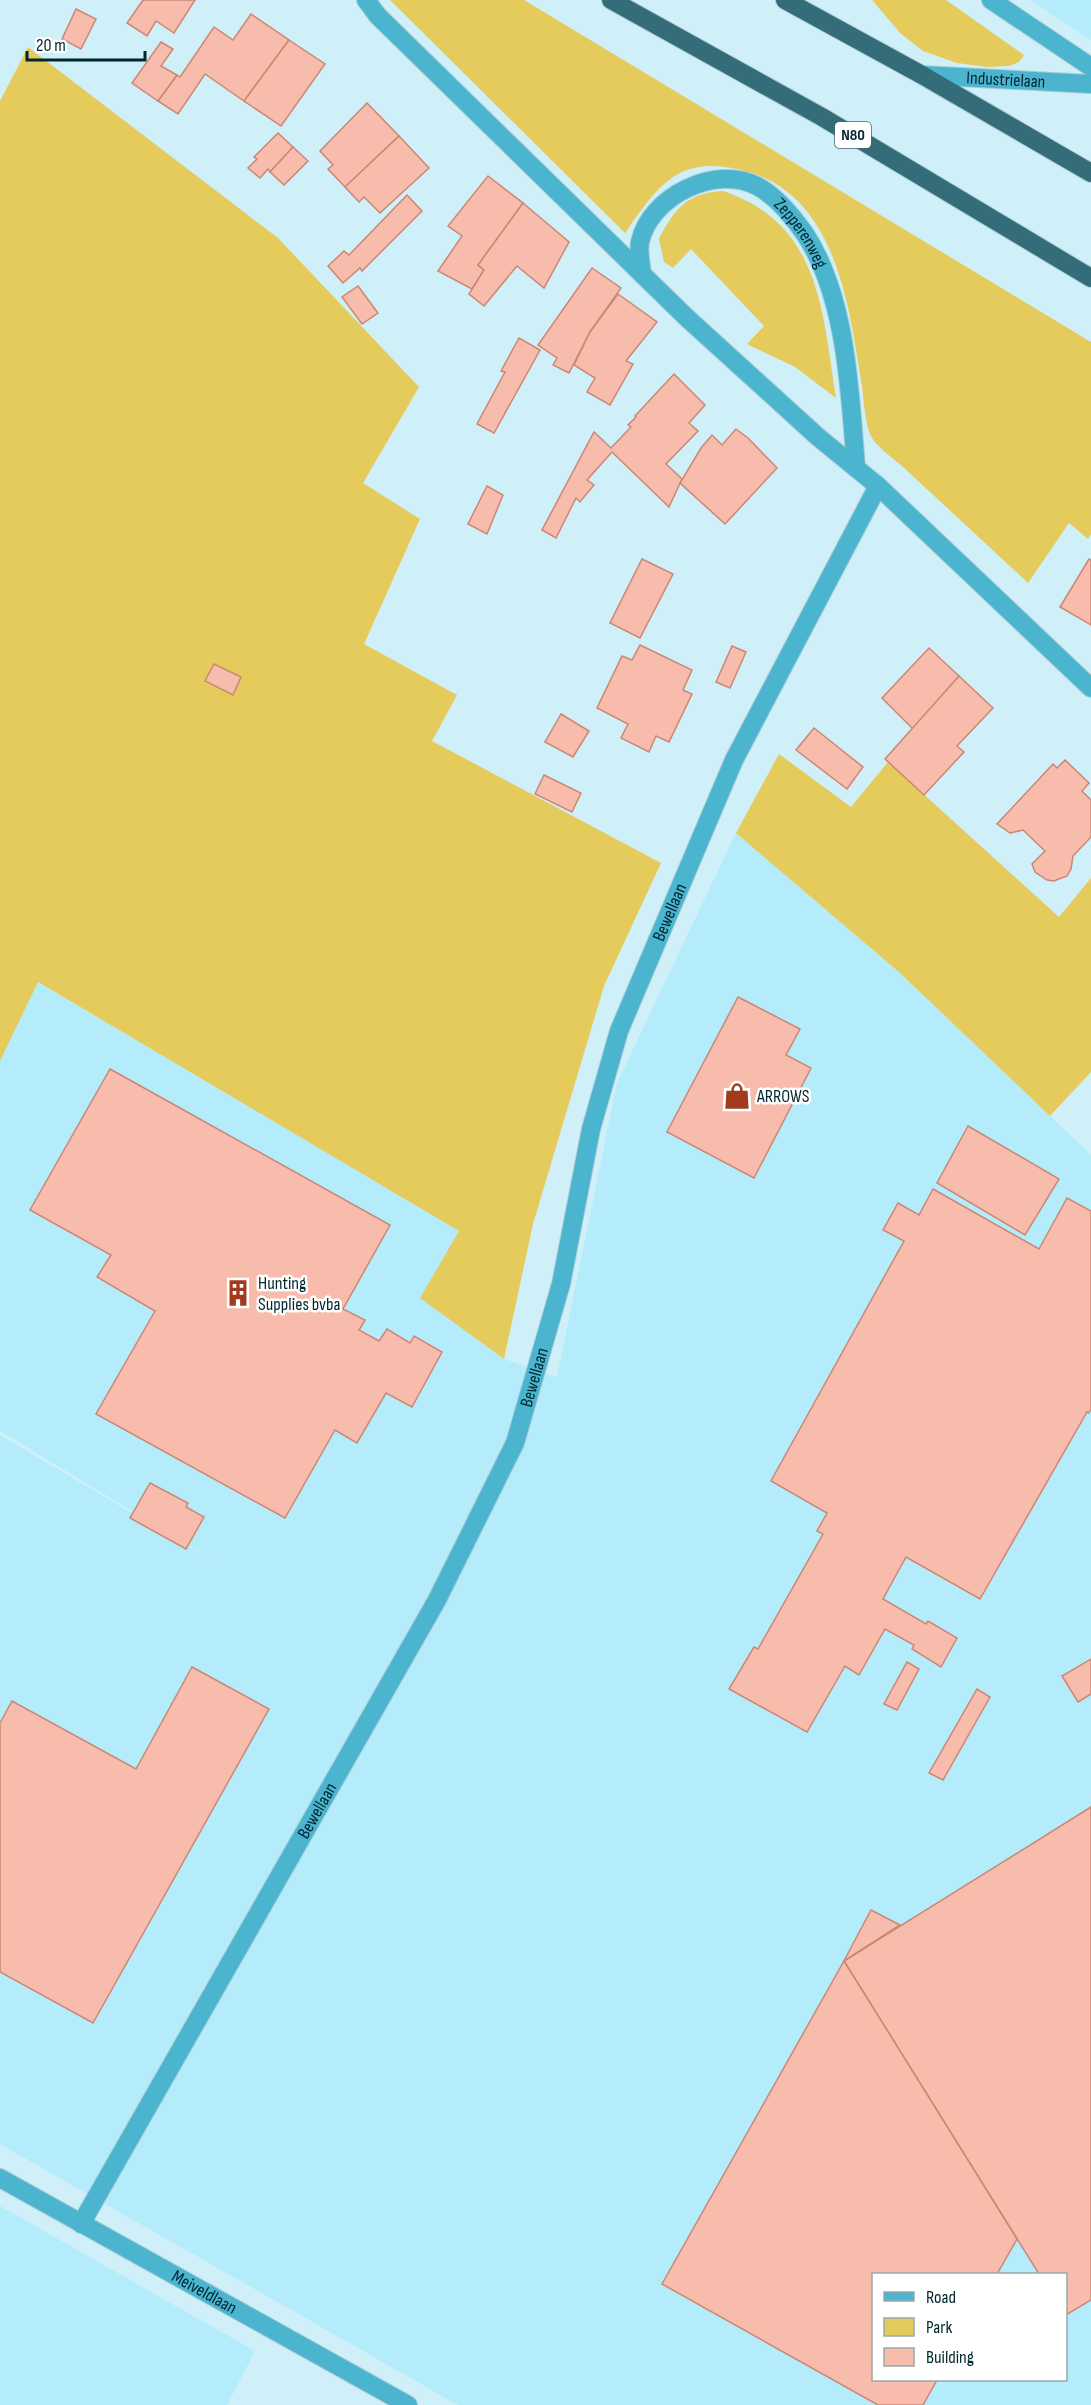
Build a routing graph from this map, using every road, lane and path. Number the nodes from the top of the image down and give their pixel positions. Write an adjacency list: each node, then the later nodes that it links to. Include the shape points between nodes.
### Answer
1 (366, 0): 9 (street)
2 (611, 0): 10 (highway, N80, via 822,117)
3 (785, 0): 6 (highway)
4 (991, 0): 5 (street)
5 (1091, 67)
6 (922, 75): 7 (street, Industrielaan); 8 (highway)
7 (1091, 84)
8 (1091, 173)
9 (642, 274): 11 (street); 11 (street, Zepperenweg, via 640,242 650,222 664,202 694,185 726,178 756,186 782,206 805,235 824,269 840,331)
10 (1091, 278)
11 (856, 468): 12 (street)
12 (878, 486): 13 (street); 15 (street, Bewellaan, via 734,760 619,1031 591,1129 561,1284 515,1443 437,1600)
13 (1091, 688)
14 (0, 2178): 15 (street, Meiveldlaan)
15 (81, 2224): 16 (street, Meiveldlaan)
16 (408, 2405)

